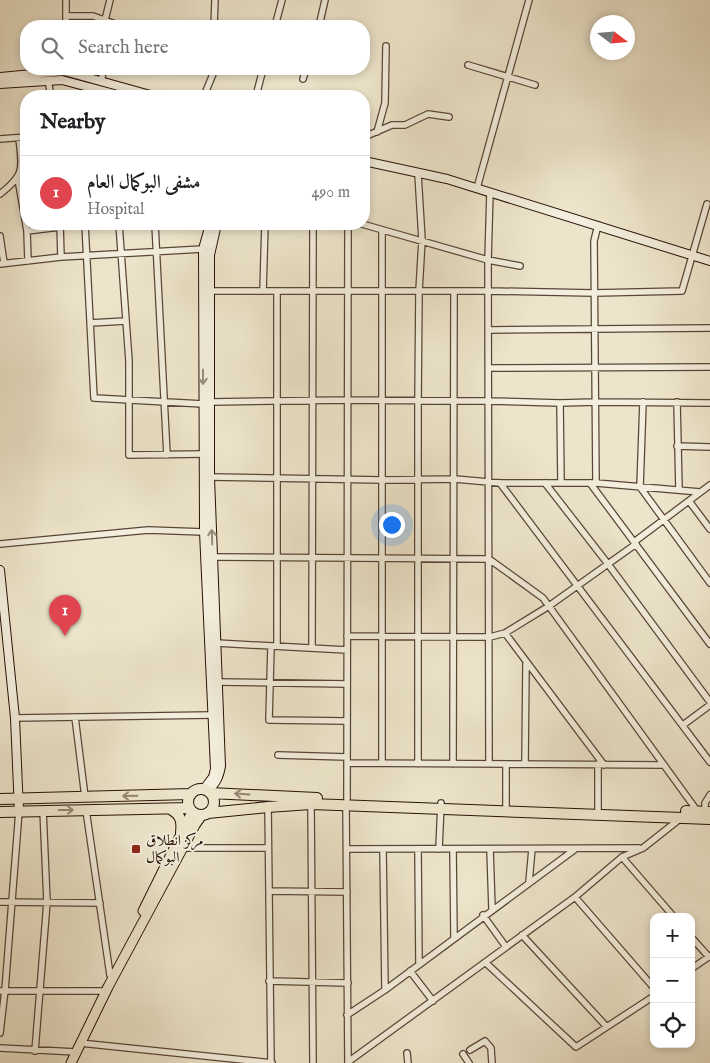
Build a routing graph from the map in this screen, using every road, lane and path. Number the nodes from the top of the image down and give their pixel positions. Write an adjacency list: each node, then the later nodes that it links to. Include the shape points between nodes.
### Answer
1 (66, 0): 7 (street)
2 (110, 0): 9 (street)
3 (215, 0): 10 (street)
4 (282, 0): 11 (street)
5 (326, 0): 12 (street)
6 (529, 0): 22 (street)
7 (67, 16): 8 (street); 9 (street, via 93,16)
8 (67, 20)
9 (105, 20)
10 (214, 20)
11 (277, 20)
12 (321, 20)
13 (386, 46): 34 (street, via 386,102)
14 (468, 65): 22 (street)
15 (20, 75): 21 (street)
16 (82, 75): 25 (street)
17 (102, 75): 25 (street)
18 (213, 75): 31 (street)
19 (261, 75): 32 (street)
20 (304, 75): 23 (street)
21 (0, 77)
22 (508, 77): 27 (street); 43 (street)
23 (303, 79)
24 (48, 80): 26 (street); 28 (street); 29 (street, via 62,80)
25 (101, 80): 30 (street)
26 (0, 84)
27 (535, 85)
28 (50, 90)
29 (101, 90)
30 (134, 90)
31 (206, 90)
32 (258, 90)
33 (449, 117): 34 (street, via 428,114)
34 (377, 132): 35 (street)
35 (370, 135)
36 (18, 138): 37 (street); 38 (street)
37 (0, 139)
38 (20, 156)
39 (370, 162): 41 (street)
40 (20, 169): 42 (street)
41 (418, 174): 43 (street); 63 (street)
42 (18, 178): 44 (street); 46 (street)
43 (476, 188): 45 (street)
44 (20, 190)
45 (490, 192): 48 (street); 70 (street)
46 (0, 194)
47 (707, 204): 68 (street)
48 (598, 225): 68 (street); 84 (street, via 594,240)
49 (370, 226): 60 (street)
50 (32, 230): 61 (street)
51 (60, 230): 69 (street)
52 (85, 230): 67 (street)
53 (119, 230): 66 (street)
54 (154, 230): 65 (street)
55 (208, 230): 64 (street)
56 (216, 230): 75 (street, via 210,255)
57 (265, 230): 76 (street)
58 (312, 230): 78 (street)
59 (348, 230): 79 (street)
60 (382, 230): 63 (street); 80 (street)
61 (27, 231): 71 (street)
62 (0, 236): 73 (street)
63 (422, 240): 70 (street); 81 (street)
64 (203, 249): 65 (street); 105 (street, one-way to 105)
65 (156, 252): 66 (street); 101 (street)
66 (120, 253): 67 (street); 85 (street)
67 (86, 255): 69 (street); 86 (street)
68 (692, 256): 72 (street); 84 (street, via 682,291)
69 (61, 257): 71 (street)
70 (488, 260): 74 (street); 82 (street)
71 (28, 261): 73 (street)
72 (710, 261)
73 (2, 264)
74 (520, 266)
75 (210, 291): 76 (street); 105 (street)
76 (263, 291): 77 (street)
77 (277, 291): 78 (street); 94 (street)
78 (312, 291): 79 (street); 95 (street)
79 (348, 291): 80 (street); 96 (street)
80 (382, 291): 81 (street); 97 (street)
81 (419, 291): 83 (street); 98 (street)
82 (489, 291): 83 (street); 84 (street); 89 (street)
83 (454, 292): 99 (street)
84 (594, 293): 88 (street)
85 (126, 321): 86 (street); 93 (street)
86 (90, 323): 93 (street, via 94,398)
87 (710, 328): 88 (street)
88 (594, 329): 89 (street); 92 (street)
89 (489, 330): 91 (street)
90 (710, 367): 92 (street)
91 (489, 368): 92 (street); 100 (street)
92 (595, 368): 102 (street)
93 (129, 400): 101 (street); 110 (street, via 129,455)
94 (277, 400): 95 (street); 105 (street); 113 (street)
95 (312, 400): 96 (street); 114 (street)
96 (348, 400): 97 (street); 116 (street)
97 (382, 400): 98 (street); 117 (street)
98 (418, 400): 99 (street); 118 (street)
99 (454, 401): 100 (street); 115 (street)
100 (489, 401): 106 (street); 119 (street)
101 (164, 402): 105 (street); 110 (street)
102 (596, 402): 103 (street); 106 (street); 123 (street)
103 (643, 402): 104 (street); 125 (street)
104 (677, 402): 107 (street); 108 (street)
105 (207, 403): 111 (street); 112 (street)
106 (560, 403): 122 (street)
107 (710, 403)
108 (677, 446): 109 (street); 126 (street)
109 (710, 447)
110 (167, 454): 111 (street)
111 (203, 454): 131 (street)
112 (210, 476): 113 (street); 134 (street, one-way to 112)
113 (277, 478): 114 (street); 135 (street)
114 (312, 479): 116 (street); 136 (street)
115 (455, 479): 118 (street); 119 (street); 140 (street)
116 (348, 480): 117 (street); 137 (street)
117 (382, 480): 118 (street); 138 (street)
118 (418, 480): 139 (street)
119 (489, 482): 120 (street); 141 (street)
120 (500, 483): 121 (street); 145 (street)
121 (545, 483): 122 (street); 142 (street)
122 (561, 483): 123 (street)
123 (593, 483): 125 (street); 132 (street)
124 (710, 485): 127 (street)
125 (640, 487): 126 (street); 129 (street)
126 (679, 490): 127 (street)
127 (700, 492): 128 (street)
128 (689, 501): 129 (street); 130 (street)
129 (663, 520): 132 (street); 144 (street)
130 (710, 529)
131 (204, 532): 133 (street, via 148,530); 164 (street)
132 (635, 543): 142 (street); 155 (street)
133 (0, 544)
134 (213, 557): 135 (street); 154 (street)
135 (277, 557): 136 (street); 156 (street)
136 (312, 557): 137 (street); 157 (street)
137 (347, 558): 138 (street); 149 (street)
138 (382, 558): 139 (street); 151 (street)
139 (418, 558): 140 (street); 152 (street)
140 (454, 559): 141 (street); 150 (street)
141 (489, 559): 147 (street, via 543,598); 153 (street)
142 (608, 564): 145 (street); 163 (street)
143 (0, 570): 146 (street)
144 (710, 583)
145 (578, 586): 147 (street); 168 (street)
146 (1, 592): 166 (street)
147 (549, 606): 148 (street); 179 (street)
148 (505, 634): 153 (street); 159 (street)
149 (347, 636): 151 (street); 158 (street)
150 (453, 636): 152 (street); 153 (street); 174 (street)
151 (382, 637): 152 (street); 172 (street)
152 (418, 637): 173 (street)
153 (490, 637): 175 (street)
154 (216, 643): 156 (street); 160 (street)
155 (710, 644)
156 (274, 646): 157 (street); 161 (street)
157 (312, 648): 158 (street)
158 (347, 650): 162 (street)
159 (526, 664): 177 (street); 178 (street)
160 (217, 682): 161 (street); 180 (street, via 222,766 215,785)
161 (270, 682): 162 (street); 167 (street, via 269,720)
162 (347, 684): 167 (street)
163 (710, 704): 168 (street)
164 (212, 715): 165 (street); 180 (street, via 215,769)
165 (75, 717): 166 (street); 184 (street)
166 (15, 718): 185 (street)
167 (347, 721): 170 (street)
168 (683, 725): 171 (street)
169 (278, 755): 170 (street)
170 (347, 760): 172 (street); 187 (street)
171 (710, 762)
172 (382, 764): 173 (street)
173 (418, 764): 174 (street)
174 (453, 764): 175 (street)
175 (489, 764): 176 (street)
176 (506, 764): 177 (street); 191 (street)
177 (525, 764): 178 (street)
178 (601, 764): 179 (street); 198 (street)
179 (664, 765): 201 (street)
180 (207, 791): 181 (highway, via 196,790); 183 (highway, one-way to 180); 199 (highway, via 214,803)
181 (190, 794): 184 (highway, one-way to 184); 195 (highway)
182 (710, 795): 201 (street)
183 (269, 796): 187 (highway); 190 (street)
184 (85, 797): 185 (highway)
185 (18, 798): 186 (highway); 196 (street)
186 (0, 799)
187 (347, 802): 188 (highway); 189 (highway); 205 (street)
188 (312, 804): 190 (highway); 217 (street)
189 (440, 806): 191 (highway); 207 (street)
190 (268, 807): 199 (highway); 203 (street)
191 (506, 808): 198 (highway)
192 (43, 810): 193 (highway, one-way to 193); 196 (highway); 222 (street)
193 (86, 810): 194 (highway); 223 (street)
194 (172, 810): 195 (highway); 202 (highway, via 181,819)
195 (190, 810): 199 (highway, via 199,815); 202 (main road)
196 (19, 811): 197 (highway); 221 (street)
197 (0, 812)
198 (598, 812): 200 (highway)
199 (205, 814): 213 (main road)
200 (682, 815): 201 (highway); 204 (street)
201 (704, 815)
202 (182, 833): 213 (main road)
203 (268, 848): 213 (street); 216 (street)
204 (643, 848): 211 (street); 214 (street)
205 (347, 849): 206 (street); 218 (street)
206 (382, 849): 212 (street); 243 (street)
207 (439, 849): 208 (street); 212 (street)
208 (453, 849): 209 (street); 228 (street)
209 (490, 849): 210 (street); 224 (street)
210 (532, 849): 211 (street); 215 (street)
211 (575, 849): 215 (street)
212 (418, 850): 233 (street)
213 (178, 851): 236 (main road); 241 (main road)
214 (622, 858): 219 (street); 225 (street)
215 (529, 882): 224 (street)
216 (269, 891): 217 (street); 237 (street)
217 (312, 892): 218 (street); 238 (street)
218 (347, 892): 239 (street)
219 (575, 897): 227 (street); 240 (street)
220 (0, 902): 221 (street)
221 (12, 902): 222 (street); 244 (street)
222 (46, 902): 223 (street); 242 (street)
223 (100, 903): 236 (street)
224 (492, 909): 226 (street)
225 (670, 913)
226 (483, 916): 228 (street); 230 (street)
227 (522, 935): 230 (street); 248 (street)
228 (454, 937): 233 (street)
229 (695, 941): 231 (street)
230 (506, 947): 232 (street)
231 (709, 956): 234 (street)
232 (486, 963): 246 (street); 248 (street, via 576,1047)
233 (419, 964): 235 (street)
234 (695, 966)
235 (410, 971): 243 (street); 246 (street)
236 (110, 975): 241 (main road)
237 (269, 982): 238 (street); 257 (street)
238 (313, 982): 239 (street); 258 (street)
239 (348, 983): 247 (street)
240 (650, 983)
241 (105, 988): 242 (street); 250 (main road)
242 (40, 990): 244 (street); 253 (street)
243 (384, 990): 247 (street)
244 (3, 991): 249 (street)
245 (650, 998): 248 (street)
246 (433, 1001): 259 (street)
247 (347, 1015): 259 (street)
248 (606, 1026)
249 (0, 1033)
250 (80, 1044): 253 (street); 256 (main road); 257 (street)
251 (0, 1048): 253 (street)
252 (470, 1050): 262 (street, via 485,1041 492,1048)
253 (36, 1051)
254 (408, 1053): 260 (street)
255 (463, 1054): 261 (street)
256 (71, 1063)
257 (272, 1063)
258 (313, 1063)
259 (348, 1063)
260 (408, 1063)
261 (468, 1063)
262 (492, 1063)

